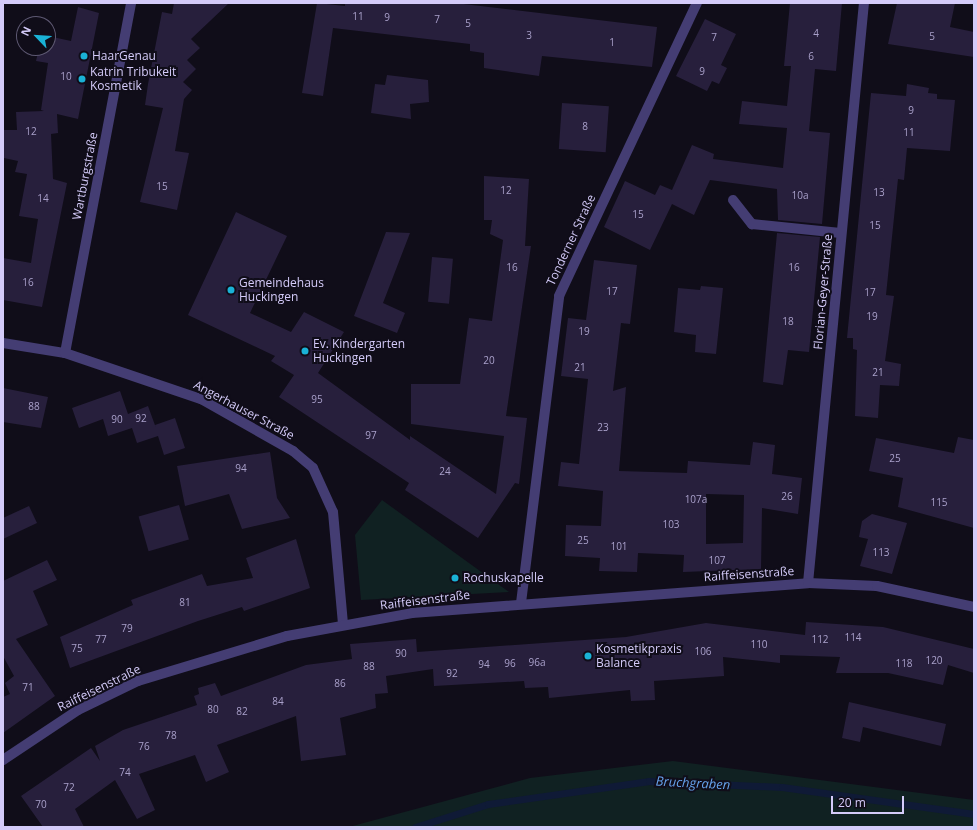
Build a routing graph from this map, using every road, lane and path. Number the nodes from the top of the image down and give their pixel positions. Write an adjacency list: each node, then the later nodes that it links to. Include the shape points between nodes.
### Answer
1 (131, 3): 7 (street, Wartburgstraße)
2 (697, 3): 9 (street, Tonderner Straße, via 559,296)
3 (864, 3): 5 (street, Florian-Geyer-Straße)
4 (733, 200): 5 (street, via 752,224)
5 (842, 233): 8 (street, Florian-Geyer-Straße)
6 (3, 343): 7 (street, Angerhauser Straße)
7 (66, 353): 11 (street, Angerhauser Straße, via 201,399 269,435 313,468 332,512)
8 (808, 583): 9 (street, Raiffeisenstraße); 10 (street, Raiffeisenstraße, via 877,586)
9 (522, 603): 11 (street, Raiffeisenstraße, via 412,613)
10 (974, 607)
11 (343, 624): 12 (street, Raiffeisenstraße, via 287,636 138,681 78,710)
12 (3, 760)

